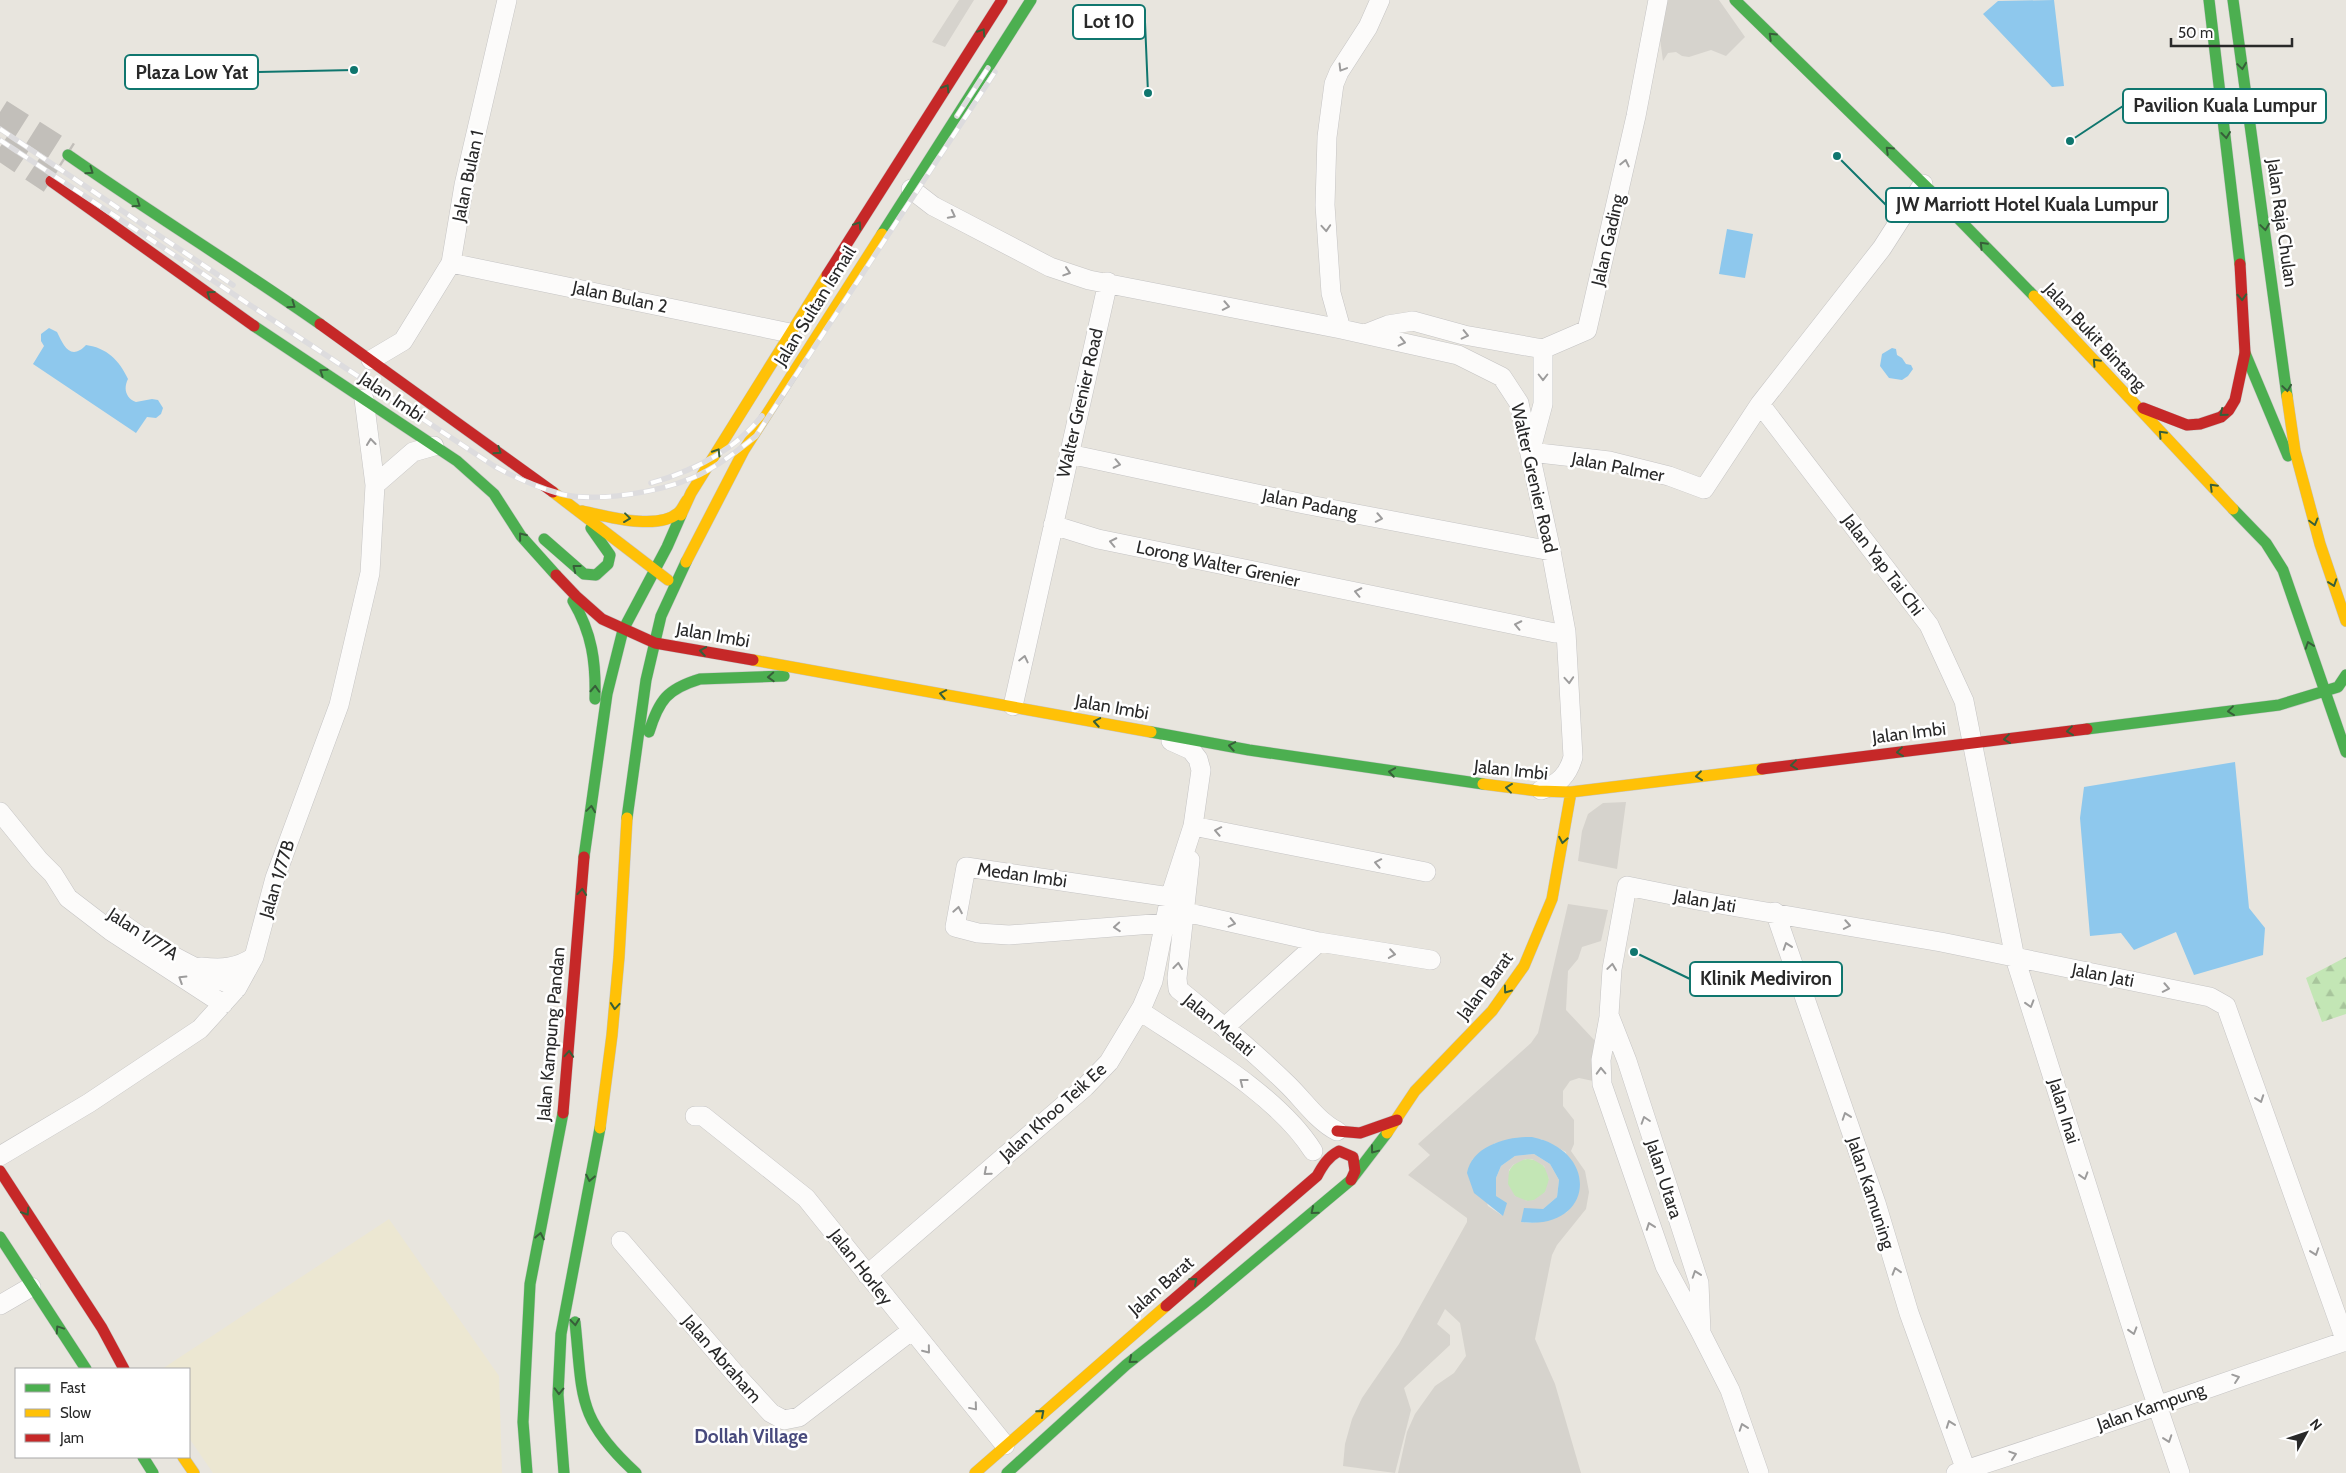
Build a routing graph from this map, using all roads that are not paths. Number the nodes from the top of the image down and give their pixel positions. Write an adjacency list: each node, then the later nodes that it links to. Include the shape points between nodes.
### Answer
1 (507, 0): 13 (street, Jalan Bulan 1, via 464,185)
2 (1002, 0): 16 (main road, Jalan Sultan Ismail, one-way to 2)
3 (1031, 0): 12 (main road, Jalan Sultan Ismail)
4 (1380, 0): 15 (street, one-way to 15, via 1368,27 1336,78 1328,137 1325,205 1332,293)
5 (1658, 0): 19 (street, Jalan Gading, one-way to 5, via 1587,330 1642,89)
6 (1735, 0): 11 (main road, Jalan Bukit Bintang, one-way to 6)
7 (2209, 0): 20 (main road, one-way to 20, via 2240,255)
8 (2234, 0): 32 (main road, Jalan Raja Chulan, one-way to 32, via 2295,451)
9 (68, 155): 21 (main road, Jalan Imbi, one-way to 21)
10 (51, 181): 23 (main road, Jalan Imbi, one-way to 10, via 250,323)
11 (1923, 184): 24 (street, via 1882,248); 25 (main road, Jalan Bukit Bintang, one-way to 11, via 2067,330)
12 (911, 189): 14 (street, Walter Grenier Road, one-way to 14, via 933,206 1050,267 1089,280); 38 (main road, Jalan Sultan Ismail, via 744,450)
13 (451, 263): 16 (street, Jalan Bulan 2); 18 (street, Jalan Bulan 1)
14 (1108, 282): 15 (street, Walter Grenier Road, one-way to 15); 28 (street, Walter Grenier Road)
15 (1341, 329): 17 (street, Walter Grenier Road)
16 (790, 333): 30 (main road, Jalan Sultan Ismail, one-way to 16)
17 (1365, 334): 19 (street, one-way to 19, via 1388,325 1413,321 1464,335); 27 (street, Walter Grenier Road, one-way to 27, via 1458,355 1502,377 1520,402)
18 (403, 341): 21 (street, Jalan Bulan 1); 22 (street, Jalan Bulan 1, via 400,369)
19 (1543, 349): 27 (street, one-way to 27, via 1543,404)
20 (2245, 353): 25 (main road, one-way to 25, via 2235,400 2221,417 2187,425); 32 (main road)
21 (372, 360): 22 (main road, Jalan Imbi)
22 (403, 384): 33 (main road, Jalan Imbi, one-way to 33)
23 (364, 399): 26 (main road, Jalan Imbi); 29 (street, Jalan 1/77B, one-way to 23)
24 (1760, 404): 27 (street, Jalan Palmer, via 1704,490 1669,476 1609,461); 48 (street, Jalan Yap Tai Chi, via 1929,625 1964,701)
25 (2135, 405): 45 (main road, Jalan Bukit Bintang, one-way to 25, via 2283,570 2266,543)
26 (434, 446): 29 (street, via 413,452); 31 (main road, Jalan Imbi, via 457,461)
27 (1530, 452): 35 (street, Walter Grenier Road)
28 (1069, 454): 34 (street, Walter Grenier Road); 35 (street, Jalan Padang, one-way to 35)
29 (375, 485): 67 (street, Jalan 1/77B, via 370,573 340,706 275,878)
30 (691, 493): 33 (main road, one-way to 30, via 659,520 678,512); 36 (main road, Jalan Sultan Ismail)
31 (494, 494): 33 (main road, one-way to 31, via 610,555 608,564 596,575 584,574); 37 (main road, Jalan Imbi, one-way to 31, via 521,536)
32 (2308, 500): 39 (main road, one-way to 39)
33 (579, 511): 36 (main road, Jalan Imbi)
34 (1053, 525): 41 (street, Lorong Walter Grenier, one-way to 34, via 1545,631 1098,539); 46 (street, one-way to 34)
35 (1551, 552): 41 (street, Walter Grenier Road)
36 (654, 569): 38 (main road, Jalan Imbi); 40 (main road, Jalan Sultan Ismail)
37 (557, 576): 40 (main road, Jalan Imbi, via 602,619); 58 (main road, one-way to 37, via 576,837 594,716 595,654 587,622)
38 (674, 585): 40 (main road); 42 (main road, Jalan Sultan Ismail, via 661,616)
39 (2346, 622)
40 (623, 630): 42 (main road, Jalan Imbi); 58 (main road, Jalan Kampung Pandan, one-way to 40, via 607,694)
41 (1566, 632): 52 (street, Walter Grenier Road, one-way to 52, via 1574,757 1562,779)
42 (655, 644): 43 (main road, Jalan Imbi, one-way to 42); 54 (main road, via 646,680)
43 (837, 674): 46 (main road, Jalan Imbi, one-way to 43); 54 (main road, one-way to 54, via 700,679 672,690 656,707)
44 (2346, 675): 45 (main road, via 2338,687)
45 (2325, 692): 48 (main road, Jalan Imbi, one-way to 48, via 2279,705); 50 (main road, Jalan Bukit Bintang)
46 (1013, 706): 47 (main road, Jalan Imbi, one-way to 46)
47 (1145, 730): 52 (main road, Jalan Imbi, one-way to 47, via 1249,750); 57 (street, Jalan Khoo Teik Ee, via 1191,750 1198,758 1201,770)
48 (1972, 743): 53 (main road, Jalan Imbi, one-way to 53); 68 (street, Jalan Inai)
49 (627, 747): 56 (main road)
50 (2346, 752)
51 (606, 789): 58 (main road, via 599,837)
52 (1538, 791): 53 (main road, Jalan Imbi)
53 (1572, 792): 79 (main road, Jalan Barat, one-way to 79, via 1552,899 1524,966 1492,1012 1415,1091)
54 (631, 793): 56 (main road)
55 (0, 812): 60 (street, Jalan 1/77A)
56 (626, 822): 89 (main road, one-way to 89, via 612,1034 599,1134)
57 (1193, 826): 59 (street, one-way to 57); 62 (street, Jalan Khoo Teik Ee); 63 (street, Jalan Melati)
58 (584, 857): 112 (main road, Jalan Kampung Pandan, one-way to 58, via 523,1422 530,1284 565,1102)
59 (1426, 872)
60 (53, 874): 70 (street, Jalan 1/77A, via 76,887 126,927); 72 (street, Jalan 1/77A, one-way to 60, via 111,931 68,898)
61 (1627, 886): 64 (street, Jalan Jati, via 1702,902); 74 (street, Jalan Utara, one-way to 61, via 1612,969)
62 (1170, 897): 65 (street, Jalan Khoo Teik Ee); 65 (street, Medan Imbi, one-way to 62, via 1009,935 978,933 955,927 966,867)
63 (1185, 912): 66 (street, one-way to 66); 75 (street, Jalan Melati, one-way to 63, via 1178,990)
64 (1775, 912): 68 (street, Jalan Jati, one-way to 68); 107 (street, Jalan Kamuning, one-way to 64, via 1876,1203)
65 (1166, 923): 73 (street, Jalan Khoo Teik Ee, via 1153,981)
66 (1319, 942): 69 (street, one-way to 69); 75 (street)
67 (254, 957): 70 (street, via 231,968); 71 (street, Jalan 1/77B)
68 (2016, 958): 96 (street, Jalan Jati, one-way to 96, via 2210,997 2226,1006); 100 (street, Jalan Inai, one-way to 100)
69 (1431, 960)
70 (195, 967): 71 (street, Jalan 1/77A)
71 (237, 988): 72 (street, Jalan 1/77B)
72 (223, 1004): 83 (street, Jalan 1/77B, via 200,1029 89,1103)
73 (1140, 1011): 78 (street, Jalan Melati, one-way to 73, via 1219,1063); 90 (street, Jalan Khoo Teik Ee, one-way to 90, via 1109,1062 1085,1087)
74 (1609, 1015): 95 (street, Jalan Utara, one-way to 74, via 1699,1283); 95 (street, one-way to 74, via 1665,1266 1602,1084 1601,1060)
75 (1225, 1027): 76 (street, Jalan Melati)
76 (1305, 1102): 80 (street); 81 (street, Jalan Melati)
77 (695, 1116): 90 (street, Jalan Horley, via 703,1116 806,1198)
78 (1286, 1118): 80 (street); 82 (street, Jalan Melati)
79 (1397, 1120): 81 (main road, via 1360,1133); 86 (main road, Jalan Barat, one-way to 86)
80 (1310, 1125): 81 (street); 82 (street)
81 (1337, 1131)
82 (1313, 1151): 85 (street)
83 (0, 1156)
84 (0, 1171): 93 (main road, one-way to 93)
85 (1317, 1176): 86 (main road, Jalan Barat, via 1324,1162 1339,1151 1353,1157 1355,1171); 101 (main road, Jalan Barat, one-way to 85)
86 (1351, 1180): 116 (main road, Jalan Barat, one-way to 116, via 1126,1365)
87 (0, 1237): 91 (main road)
88 (621, 1241): 94 (street, Jalan Abraham, via 736,1376 771,1413 784,1420 800,1417)
89 (570, 1274): 113 (main road, one-way to 113, via 561,1334 558,1395); 114 (main road, one-way to 114, via 583,1400 595,1428 614,1453)
90 (867, 1275): 94 (street, Jalan Horley)
91 (31, 1287): 92 (street); 97 (main road, one-way to 91)
92 (0, 1305)
93 (102, 1328): 98 (main road); 99 (main road)
94 (911, 1331): 101 (street, Jalan Horley, one-way to 101)
95 (1700, 1333): 106 (street, Jalan Utara, one-way to 95, via 1730,1390)
96 (2346, 1341): 100 (street, Jalan Kampung, one-way to 96)
97 (85, 1368)
98 (123, 1368)
99 (127, 1368)
100 (2156, 1404): 107 (street, Jalan Kampung, one-way to 100); 117 (street, Jalan Inai, one-way to 117)
101 (1004, 1445): 115 (main road, Jalan Barat)
102 (138, 1458): 108 (main road)
103 (144, 1458): 109 (main road)
104 (173, 1458): 110 (main road)
105 (184, 1458): 111 (main road)
106 (1759, 1471)
107 (1963, 1472)
108 (144, 1473)
109 (153, 1473)
110 (181, 1473)
111 (194, 1473)
112 (527, 1473)
113 (564, 1473)
114 (636, 1473)
115 (975, 1473)
116 (1007, 1473)
117 (2180, 1473)

